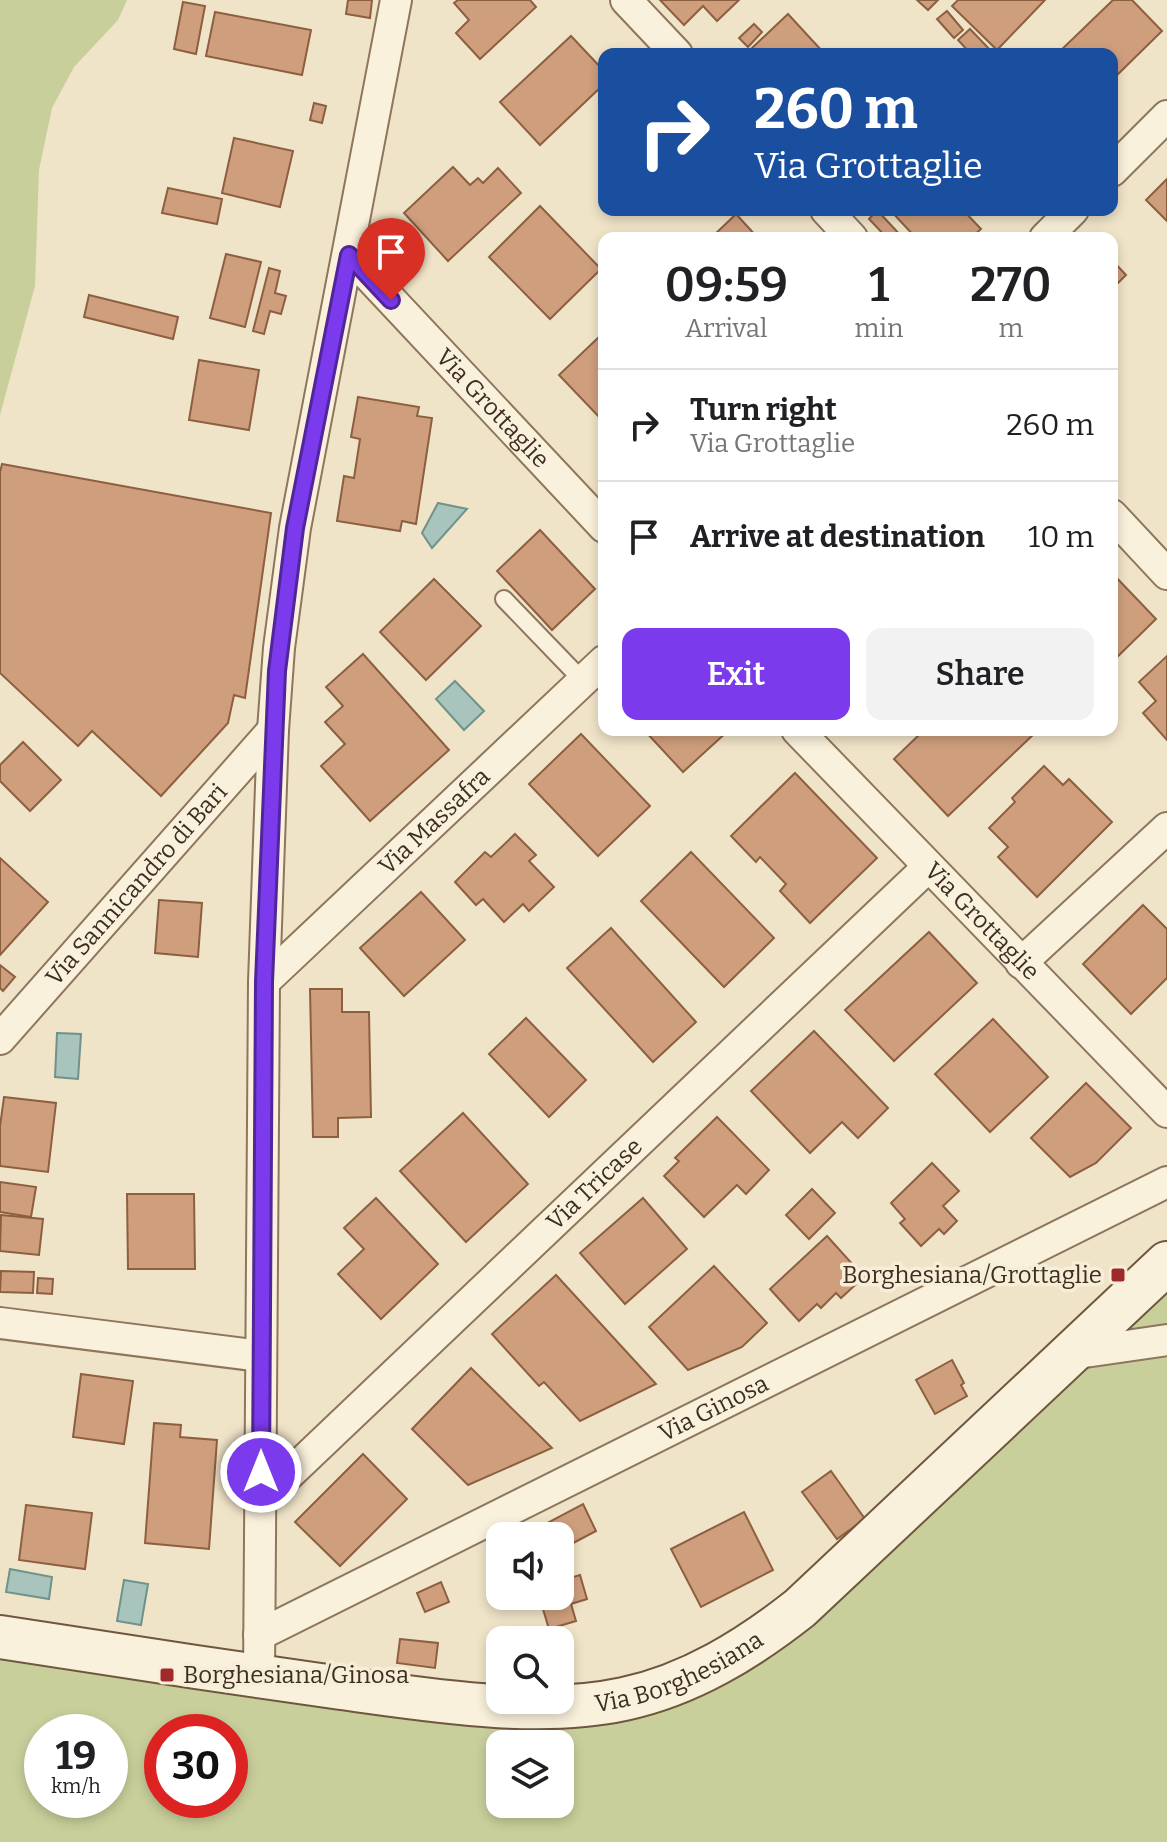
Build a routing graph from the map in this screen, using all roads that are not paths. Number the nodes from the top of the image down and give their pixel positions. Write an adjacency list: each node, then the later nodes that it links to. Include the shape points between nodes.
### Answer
1 (396, 0): 10 (street)
2 (626, 0): 3 (street)
3 (671, 48)
4 (1167, 116): 5 (street)
5 (1118, 165)
6 (832, 216): 8 (street)
7 (1067, 216): 9 (street)
8 (846, 232)
9 (1051, 232)
10 (349, 255): 11 (street, Via Grottaglie); 16 (street, via 291,551)
11 (598, 521)
12 (1118, 521): 13 (street)
13 (1167, 574)
14 (504, 599): 15 (lane)
15 (593, 671): 21 (street, Via Massafra)
16 (273, 730): 21 (street); 22 (street, Via Sannicandro di Bari)
17 (803, 736): 19 (street, Via Grottaglie)
18 (1167, 828): 20 (street)
19 (928, 867): 20 (street, Via Grottaglie); 30 (street, Via Tricase)
20 (1021, 963): 23 (street, Via Grottaglie)
21 (264, 982): 29 (street)
22 (0, 1039)
23 (1167, 1112)
24 (1167, 1182): 31 (street, Via Ginosa)
25 (1167, 1263): 28 (street, Via Borghesiana)
26 (0, 1323): 29 (street)
27 (1167, 1340): 28 (street)
28 (1071, 1354): 33 (street, Via Borghesiana, via 800,1608 744,1649 673,1684 610,1701 559,1706 413,1698)
29 (260, 1356): 30 (street)
30 (261, 1501): 31 (street)
31 (259, 1635): 33 (street)
32 (0, 1637): 33 (street, Via Borghesiana)
33 (259, 1677)

